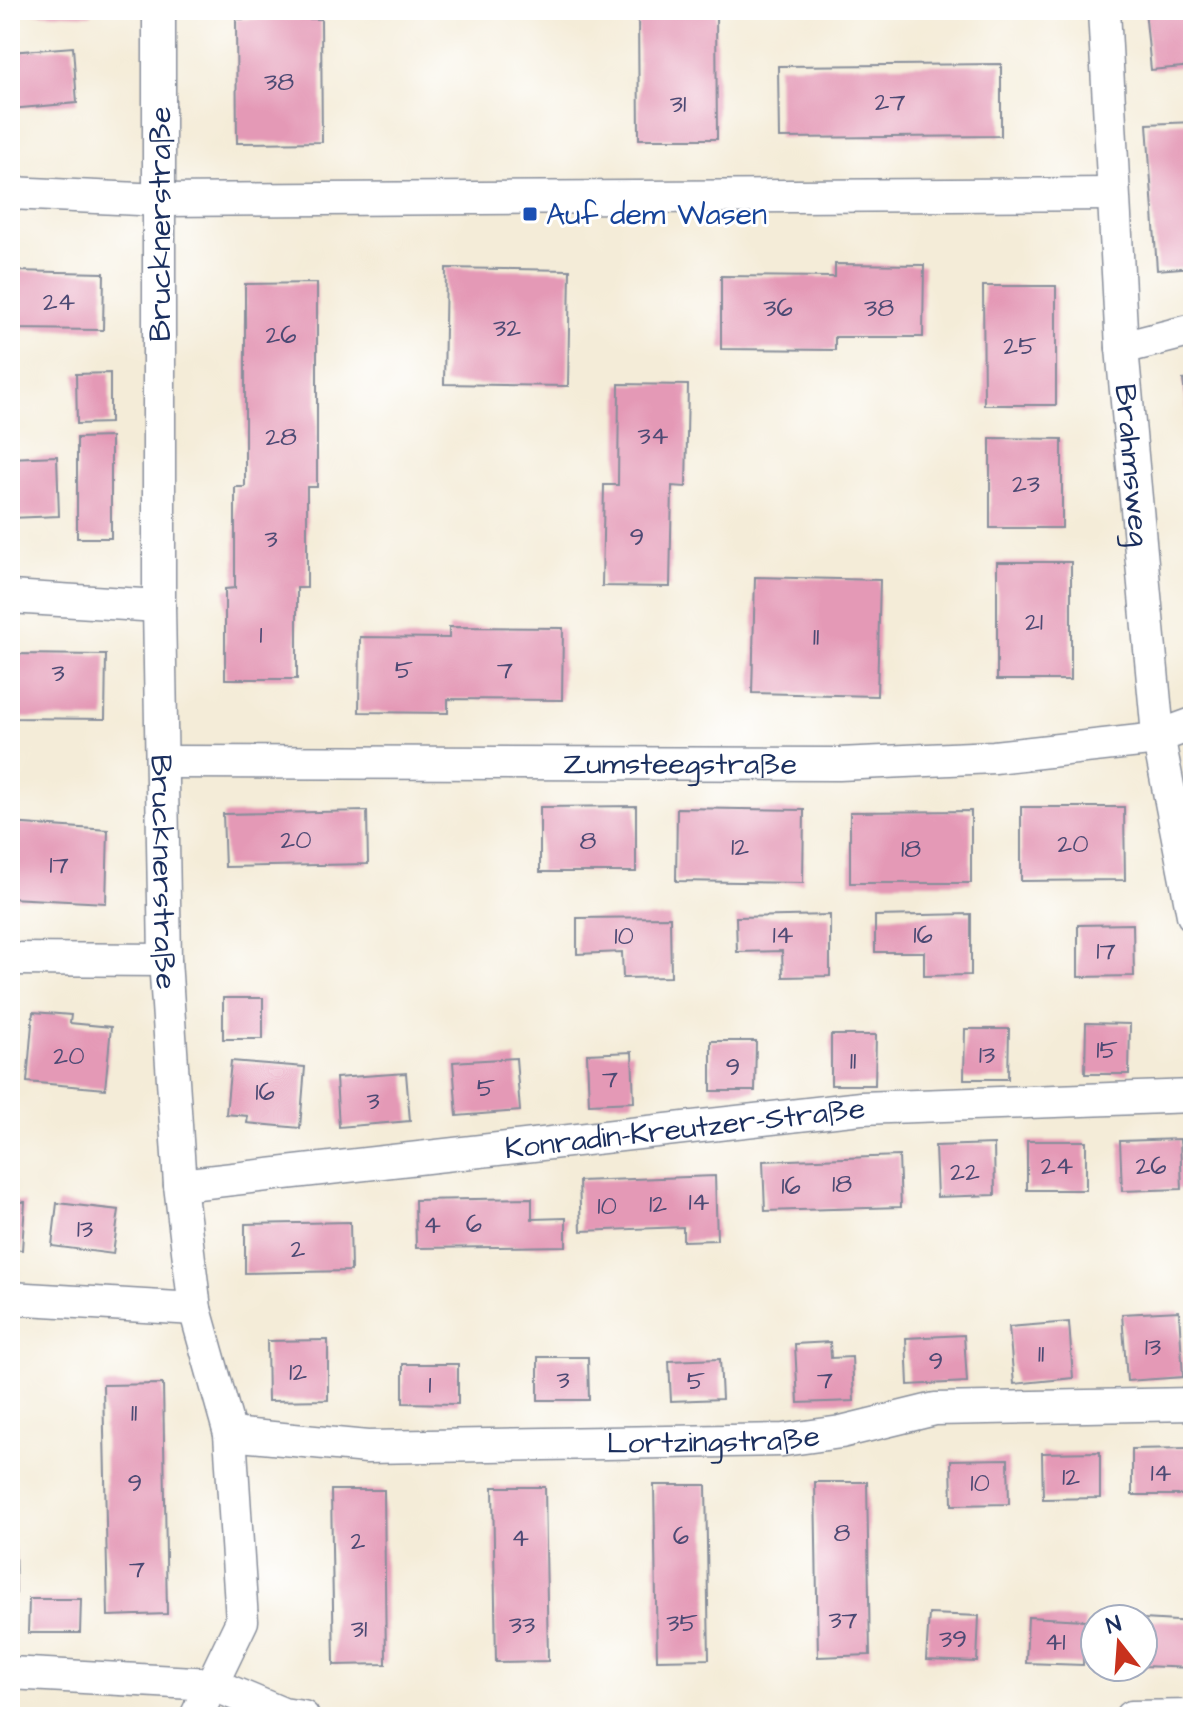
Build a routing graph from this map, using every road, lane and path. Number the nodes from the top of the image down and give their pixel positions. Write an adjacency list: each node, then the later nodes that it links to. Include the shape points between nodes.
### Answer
1 (159, 10): 5 (street, Brucknerstraße)
2 (1104, 10): 4 (street, Brahmsweg)
3 (10, 193): 5 (street)
4 (1113, 194): 5 (street); 7 (street, Brahmsweg)
5 (161, 200): 9 (street, Brucknerstraße)
6 (1193, 330): 7 (street)
7 (1122, 348): 11 (street, Brahmsweg)
8 (10, 597): 9 (street)
9 (159, 606): 12 (street, Brucknerstraße)
10 (1193, 724): 11 (street, Zumsteegstraße)
11 (1158, 735): 12 (street, Zumsteegstraße, via 994,757 839,764); 13 (street, Brahmsweg)
12 (164, 762): 15 (street, Brucknerstraße)
13 (1193, 915)
14 (10, 959): 15 (street)
15 (165, 960): 17 (street, Brucknerstraße)
16 (1193, 1096): 17 (street, Konradin-Kreutzer-Straße, via 861,1108)
17 (180, 1185): 19 (street, Brucknerstraße)
18 (10, 1298): 19 (street)
19 (195, 1309): 21 (street, Brucknerstraße)
20 (1193, 1404): 21 (street, Lortzingstraße, via 935,1409 783,1440 367,1447)
21 (230, 1434): 23 (street, Brucknerstraße, via 242,1621)
22 (10, 1673): 23 (street)
23 (212, 1684): 25 (street, Brucknerstraße); 26 (street)
24 (1193, 1716): 27 (street)
25 (196, 1717)
26 (303, 1717)
27 (1131, 1717)

